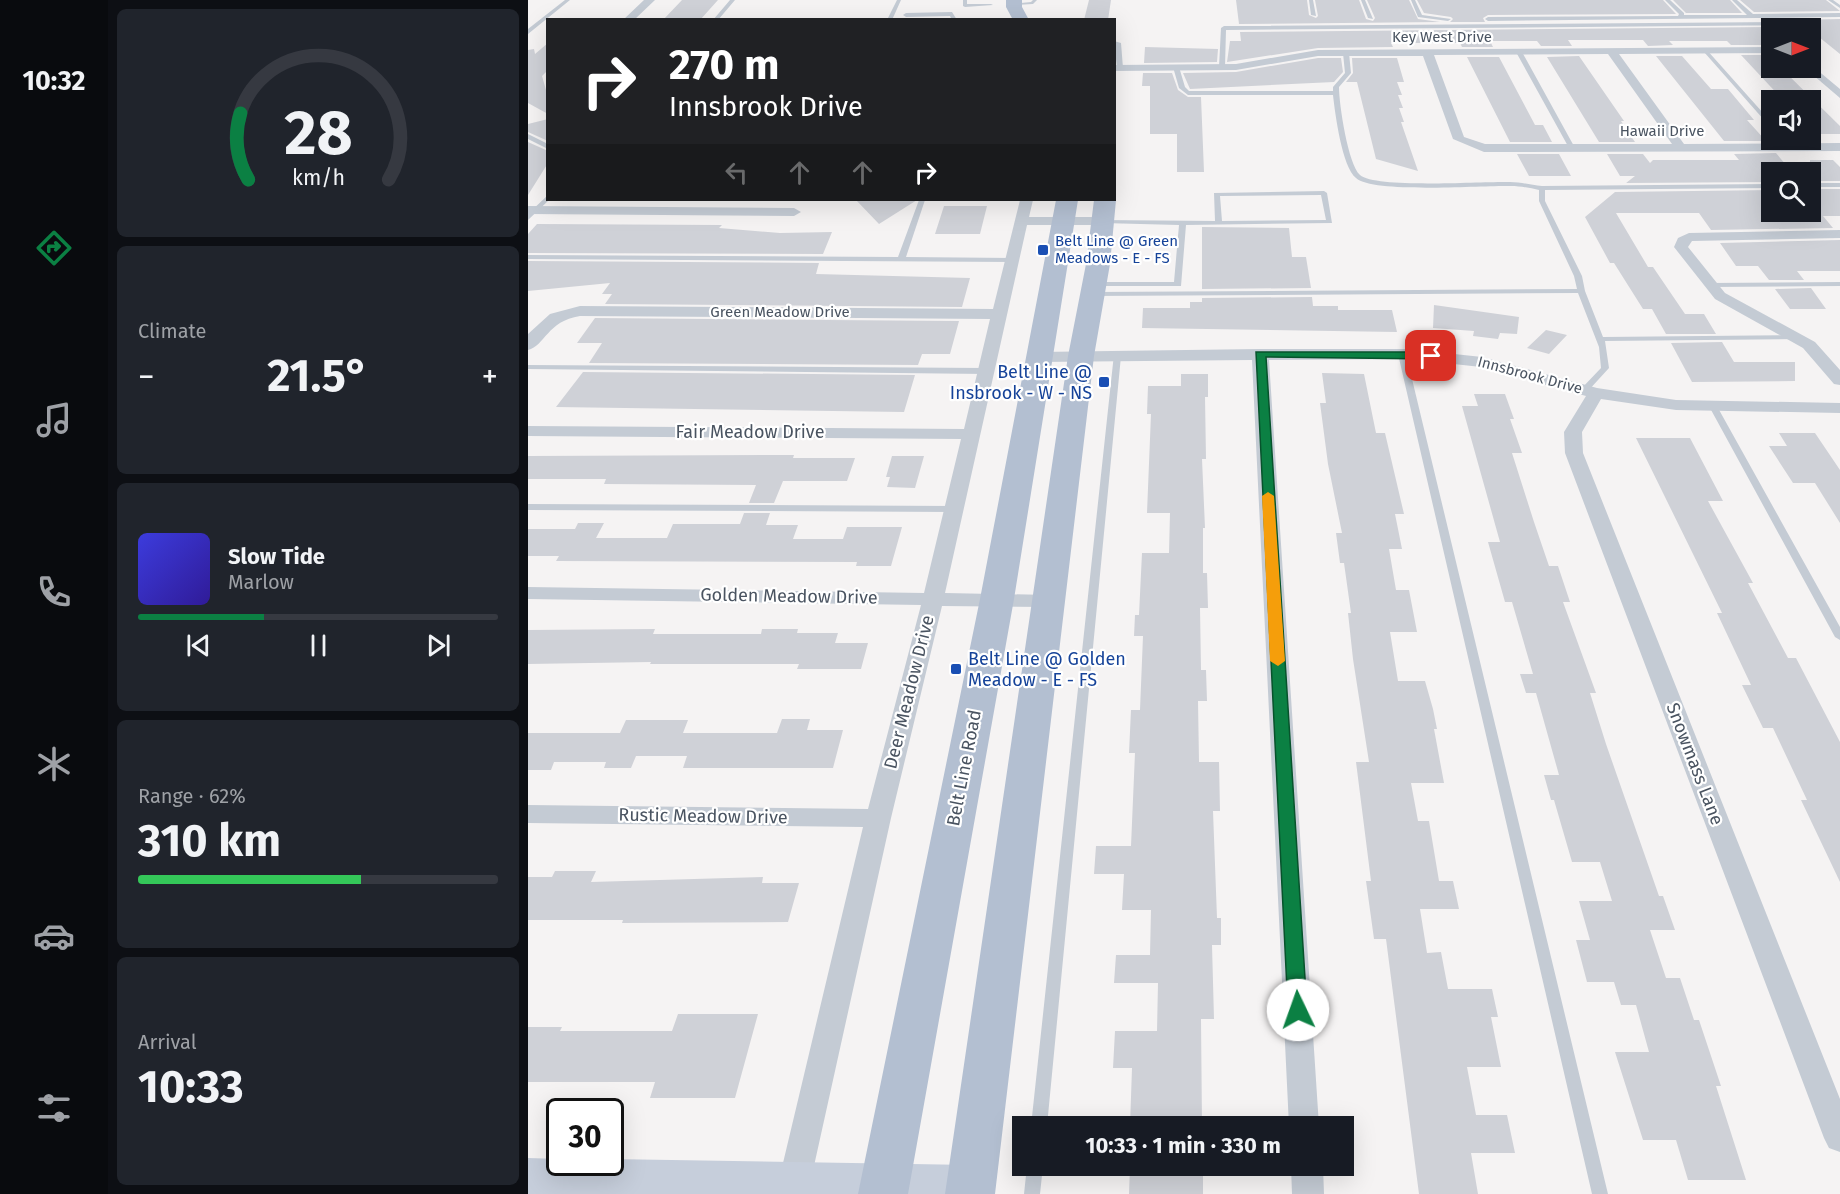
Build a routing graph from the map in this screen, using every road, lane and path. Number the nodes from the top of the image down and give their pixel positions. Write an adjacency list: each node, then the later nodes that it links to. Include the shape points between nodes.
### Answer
1 (568, 0): 28 (lane)
2 (650, 0): 21 (street)
3 (733, 0): 22 (lane)
4 (899, 0): 23 (lane)
5 (965, 0): 15 (lane, via 965,6)
6 (1035, 0): 13 (lane)
7 (1311, 0): 17 (lane)
8 (1363, 0): 26 (lane)
9 (1413, 0): 20 (lane, via 1420,16 1437,19)
10 (1666, 0): 20 (lane, via 1682,14)
11 (1734, 0): 19 (lane)
12 (1830, 0): 14 (lane)
13 (1014, 2): 25 (main road)
14 (1840, 7)
15 (993, 8)
16 (906, 15): 24 (lane, via 952,14)
17 (1314, 15)
18 (1840, 15): 19 (lane)
19 (1752, 16): 20 (lane)
20 (1680, 17)
21 (630, 18)
22 (717, 18)
23 (890, 18)
24 (954, 18)
25 (1020, 18)
26 (1371, 18)
27 (1761, 26): 37 (lane, via 1224,28)
28 (528, 32)
29 (1116, 42): 38 (lane)
30 (1761, 50): 32 (street, Key West Drive)
31 (1611, 51): 32 (street, Key West Drive); 34 (street, Key West Drive); 49 (street)
32 (1706, 51): 42 (lane)
33 (1427, 52): 34 (street, Key West Drive); 35 (street, Key West Drive); 48 (street, Hawaii Drive, via 1459,139 1484,148)
34 (1519, 52): 48 (lane)
35 (1346, 53): 37 (street, Key West Drive, via 1303,54 1254,65); 40 (lane, via 1348,73 1336,87)
36 (1176, 67): 37 (street, Key West Drive); 38 (street, Key West Drive); 40 (lane, via 1182,88 1188,93)
37 (1222, 67)
38 (1117, 68)
39 (1821, 77): 41 (street)
40 (1336, 93): 53 (lane, via 1350,161 1363,182)
41 (1840, 95)
42 (1761, 114)
43 (528, 136): 45 (lane)
44 (1761, 144): 49 (street, Hawaii Drive)
45 (546, 146)
46 (1821, 146): 47 (street, Hawaii Drive)
47 (1840, 147)
48 (1572, 148): 49 (street, Hawaii Drive)
49 (1681, 148)
50 (1821, 185): 51 (lane)
51 (1840, 185)
52 (1761, 186): 53 (lane)
53 (1542, 188): 70 (lane, via 1542,201 1578,276)
54 (546, 199): 59 (lane)
55 (922, 201): 65 (lane)
56 (1024, 210): 57 (street); 66 (street, Deer Meadow Drive)
57 (1065, 210): 58 (street); 78 (main road, Belt Line Road)
58 (1104, 210): 61 (lane); 69 (main road)
59 (530, 212): 60 (street)
60 (794, 212)
61 (1183, 223): 62 (lane); 69 (lane, via 1178,284)
62 (1219, 223): 62 (lane, via 1263,222 1330,222 1324,193 1216,194)
63 (1840, 234): 68 (street, via 1689,237 1681,247)
64 (528, 257): 65 (lane)
65 (901, 260): 66 (lane)
66 (1012, 260): 71 (street, Deer Meadow Drive)
67 (1840, 284): 68 (lane)
68 (1709, 285): 72 (street, via 1732,305)
69 (1093, 289): 70 (lane); 79 (main road)
70 (1581, 291): 73 (lane)
71 (999, 314): 74 (street, Green Meadow Drive, via 561,313 541,328); 81 (street, Deer Meadow Drive)
72 (1796, 337): 73 (lane); 82 (street, via 1828,363)
73 (1600, 339): 83 (lane, via 1605,368)
74 (528, 345)
75 (1260, 354): 76 (street, Innsbrook Drive); 77 (street, Innsbrook Drive); 98 (street)
76 (1402, 354): 83 (street, Innsbrook Drive, via 1482,362); 109 (lane)
77 (1118, 356): 79 (street, Innsbrook Drive); 97 (lane)
78 (1038, 357): 79 (street, Innsbrook Drive); 92 (main road, Belt Line Road)
79 (1082, 357): 93 (main road)
80 (528, 367): 81 (lane)
81 (986, 371): 87 (street, Deer Meadow Drive)
82 (1840, 380)
83 (1590, 391): 84 (street, Innsbrook Drive); 99 (street, Snowmass Lane, via 1574,432 1574,453)
84 (1714, 408): 85 (street, Innsbrook Drive); 94 (lane)
85 (1840, 408)
86 (528, 431): 87 (street, Fair Meadow Drive)
87 (971, 434): 89 (street, Deer Meadow Drive)
88 (528, 507): 89 (lane)
89 (954, 509): 91 (street, Deer Meadow Drive)
90 (528, 593): 91 (street, Golden Meadow Drive)
91 (933, 599): 92 (street, Golden Meadow Drive); 96 (street, Deer Meadow Drive)
92 (997, 599): 93 (street, Golden Meadow Drive); 105 (main road, Belt Line Road)
93 (1050, 601): 106 (main road)
94 (1840, 637)
95 (528, 814): 96 (street, Rustic Meadow Drive)
96 (878, 818): 103 (street, Deer Meadow Drive)
97 (1040, 1116)
98 (1303, 1116)
99 (1840, 1138)
100 (1034, 1176): 107 (lane)
101 (1307, 1176): 108 (street)
102 (528, 1179): 104 (street)
103 (794, 1184): 104 (street); 105 (street)
104 (597, 1187)
105 (884, 1189): 106 (street)
106 (971, 1190)
107 (1032, 1194)
108 (1308, 1194)
109 (1600, 1194)

